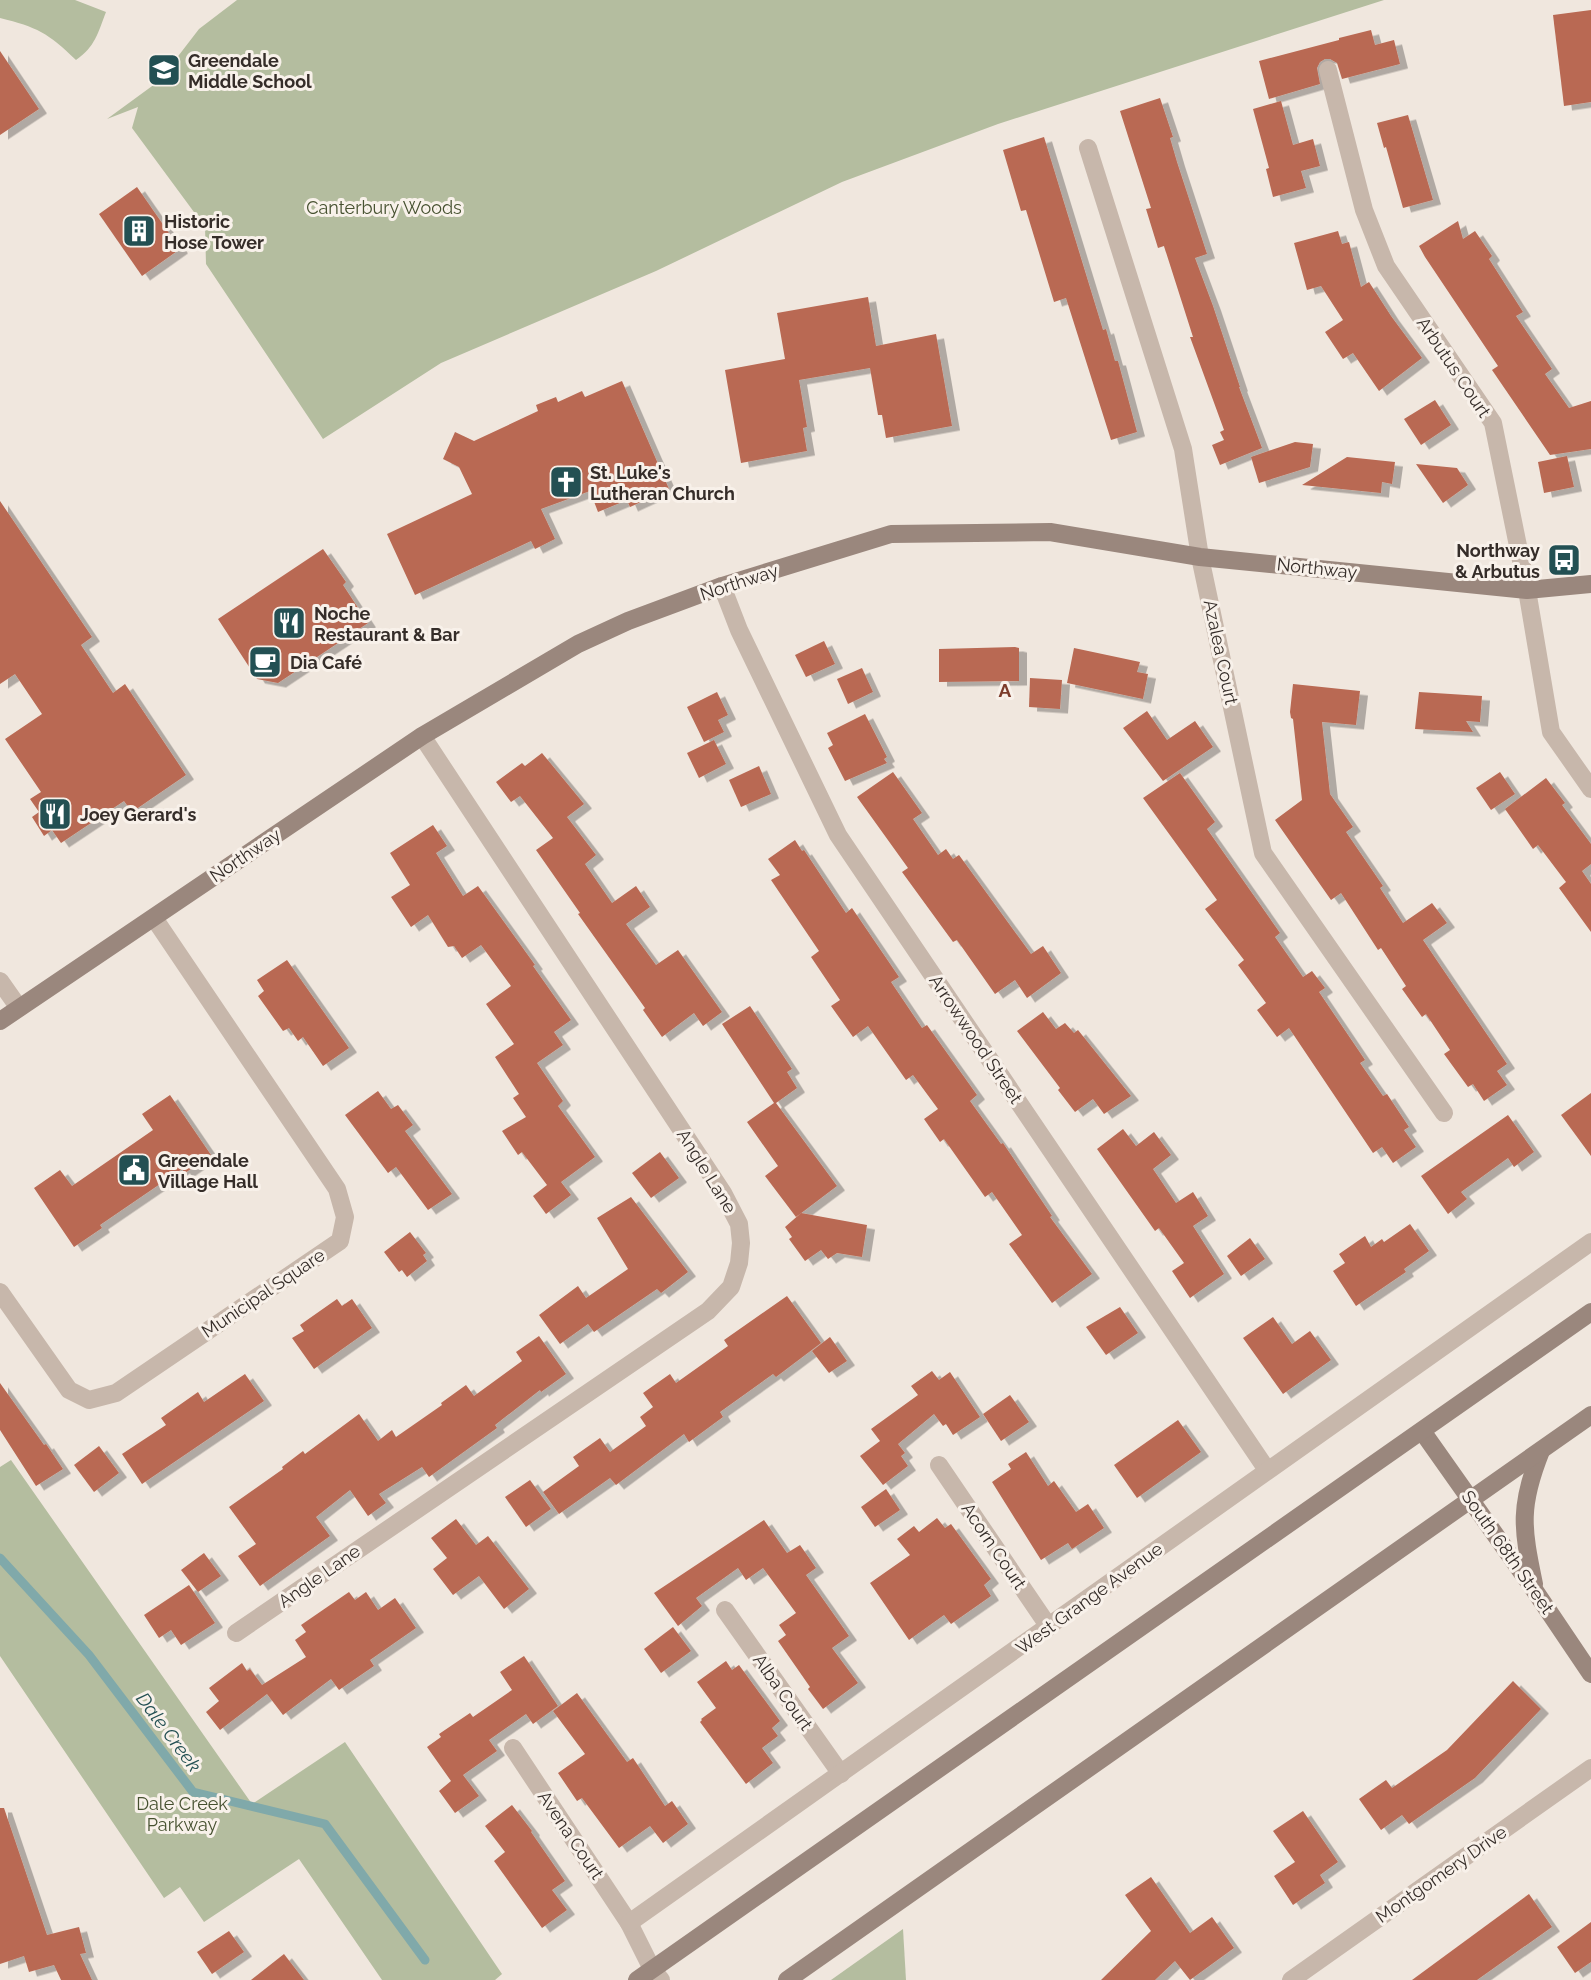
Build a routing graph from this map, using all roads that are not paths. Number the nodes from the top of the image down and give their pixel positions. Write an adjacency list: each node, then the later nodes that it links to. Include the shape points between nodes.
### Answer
1 (1328, 70): 6 (street, Arbutus Court, via 1364,210 1386,267 1493,423)
2 (1088, 148): 3 (street, Azalea Court, via 1183,449)
3 (1200, 556): 5 (street, Northway, via 1050,532 891,534); 6 (street, Northway); 13 (street, Azalea Court, via 1263,853)
4 (1591, 584): 6 (street, Northway)
5 (722, 586): 7 (street, Northway, via 578,645); 21 (street, Arrowwood Street, via 838,835)
6 (1527, 590): 8 (street, Arbutus Court, via 1551,732)
7 (422, 736): 9 (street, Northway); 26 (street, Angle Lane, via 723,1193 739,1224 739,1263 731,1287 708,1311)
8 (1591, 789)
9 (154, 918): 11 (street, Northway); 15 (street, Municipal Square, via 337,1189 345,1217 340,1241 116,1393 89,1399 69,1390)
10 (0, 981): 11 (street)
11 (19, 1008): 12 (street, Northway)
12 (0, 1021)
13 (1444, 1113)
14 (1591, 1242): 21 (street, West Grange Avenue)
15 (0, 1292)
16 (1591, 1312): 18 (street)
17 (1591, 1415): 19 (street)
18 (1422, 1431): 22 (street, South 68th Street); 32 (street)
19 (1541, 1450): 22 (street); 23 (street, via 1524,1509 1524,1539)
20 (939, 1465): 25 (street, Acorn Court)
21 (1268, 1470): 25 (street, West Grange Avenue)
22 (1472, 1500): 23 (street, South 68th Street); 33 (street)
23 (1535, 1591): 27 (street, South 68th Street)
24 (725, 1610): 30 (street, Alba Court)
25 (1049, 1627): 30 (street, West Grange Avenue)
26 (236, 1633)
27 (1591, 1674)
28 (513, 1748): 31 (street, Avena Court)
29 (1591, 1768): 34 (street, Montgomery Drive)
30 (841, 1774): 31 (street, West Grange Avenue)
31 (629, 1923): 32 (street)
32 (650, 1976)
33 (787, 1980)
34 (1291, 1980)

